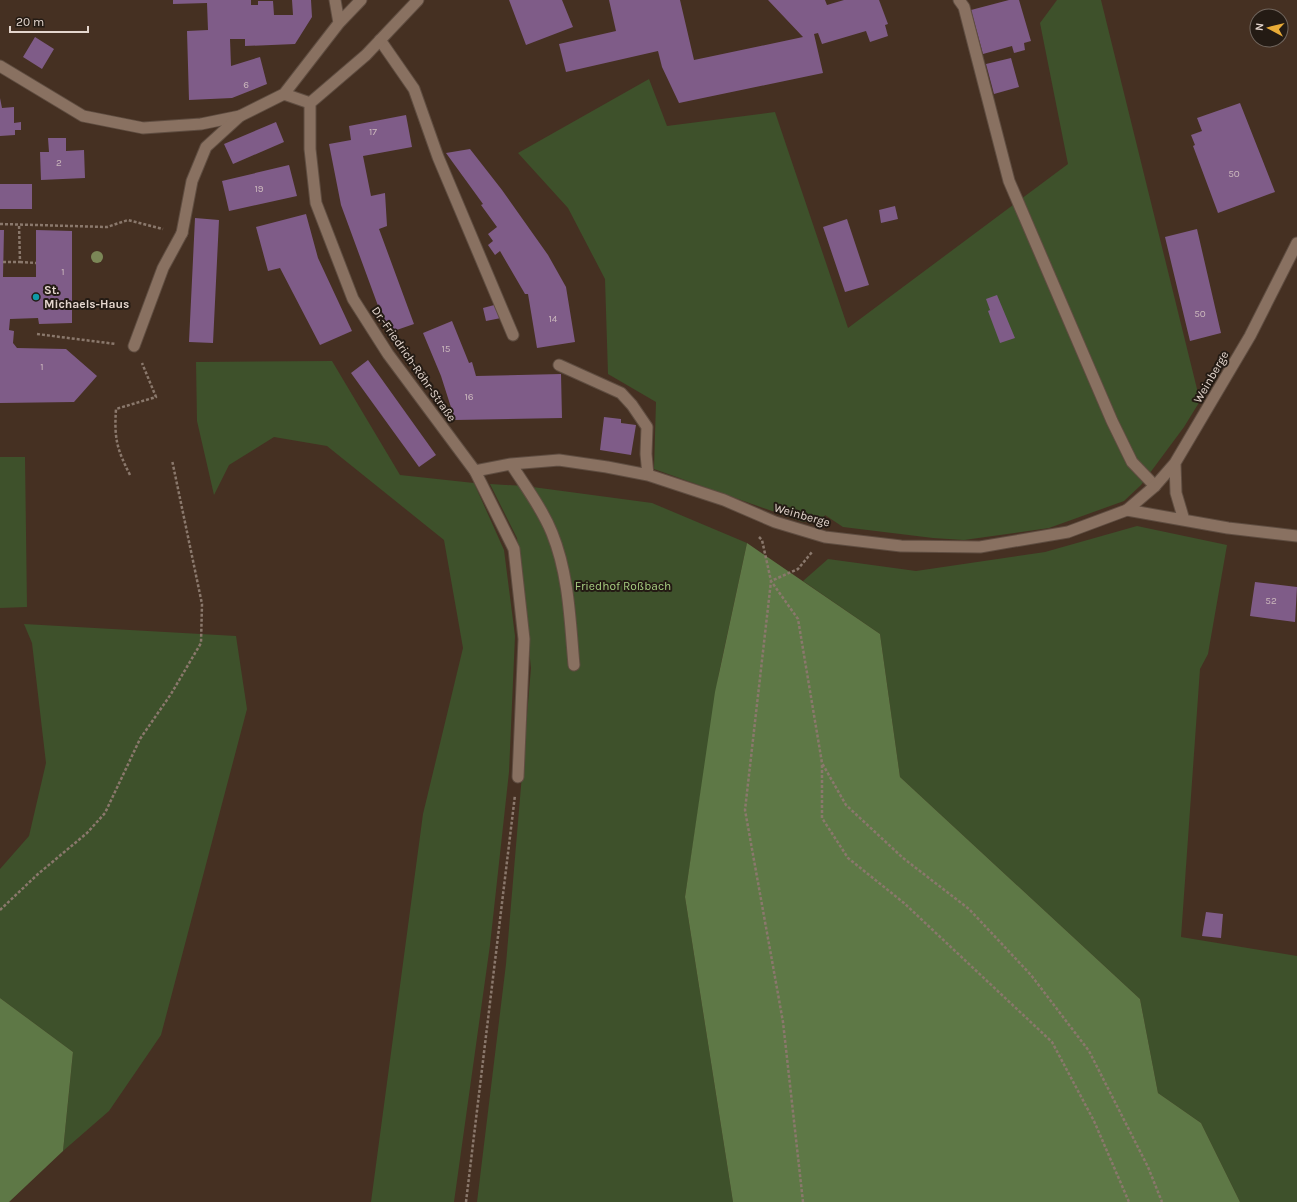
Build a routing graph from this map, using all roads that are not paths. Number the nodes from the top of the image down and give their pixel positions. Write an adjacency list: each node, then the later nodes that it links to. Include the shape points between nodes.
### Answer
1 (335, 0): 5 (street)
2 (361, 0): 5 (street)
3 (418, 0): 6 (street)
4 (959, 0): 19 (street, via 964,7 1009,181 1112,421 1132,462)
5 (339, 23): 8 (street)
6 (380, 40): 9 (street); 12 (street, via 414,89 438,157)
7 (0, 66): 10 (street, via 83,116 142,128 201,124)
8 (284, 94): 9 (street); 10 (street)
9 (310, 103): 17 (street, Dr.-Friedrich-Röhr-Straße, via 310,149 316,203 353,299 388,354)
10 (240, 116): 13 (street, via 206,147 192,181 182,233 163,268)
11 (1297, 243): 15 (street, Weinberge, via 1250,336)
12 (513, 335)
13 (134, 346)
14 (559, 365): 18 (street, via 621,393 632,405 647,427)
15 (1175, 463): 19 (street, Weinberge); 21 (street, via 1176,493)
16 (511, 464): 17 (street, Weinberge); 18 (street, Weinberge, via 559,460); 23 (street, via 540,509 552,532 561,559)
17 (475, 471): 24 (street, Dr.-Friedrich-Röhr-Straße, via 514,550 524,639)
18 (648, 475): 20 (street, Weinberge, via 724,500 775,522 825,537 901,546 980,547 1068,532)
19 (1155, 486): 20 (street, Weinberge)
20 (1127, 510): 21 (street)
21 (1184, 520): 22 (street)
22 (1297, 536)
23 (574, 665)
24 (518, 777)

